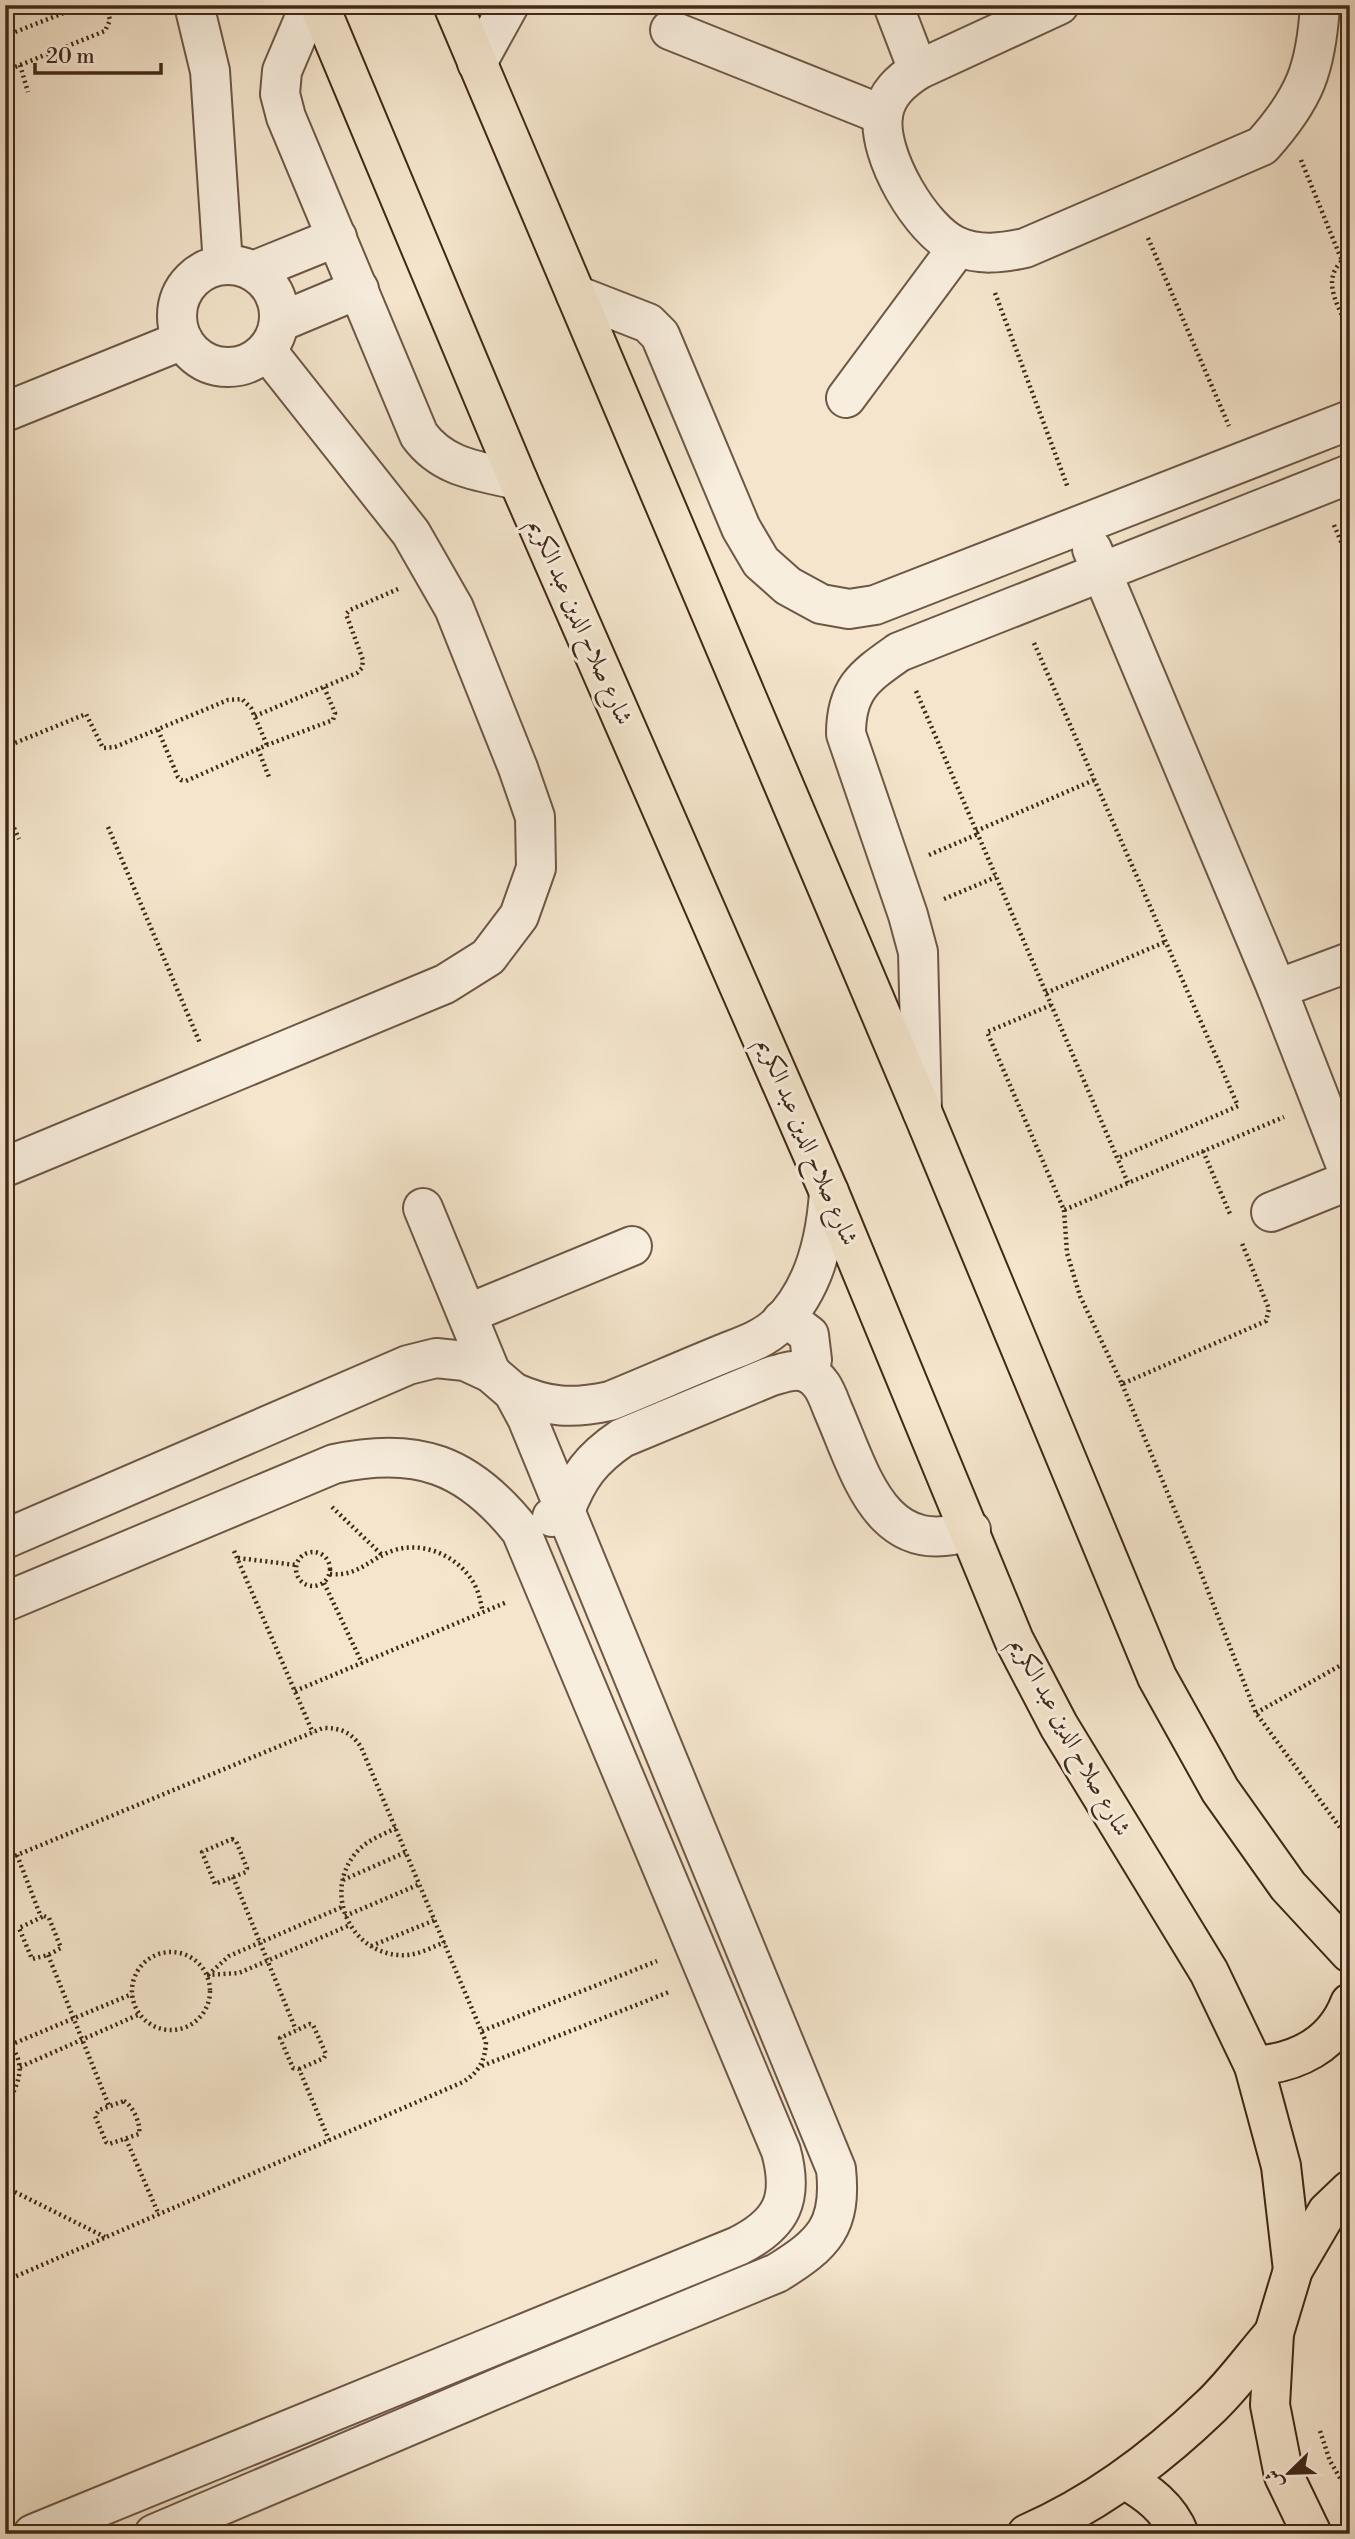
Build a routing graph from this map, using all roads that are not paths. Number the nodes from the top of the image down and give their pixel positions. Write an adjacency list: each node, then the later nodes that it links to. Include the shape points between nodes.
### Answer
1 (194, 5): 15 (street, via 210,72)
2 (310, 5): 13 (street, via 282,71 280,94)
3 (319, 5): 24 (main road, شارع صلاح الدين عبد الكريم)
4 (453, 5): 10 (main road)
5 (509, 5): 10 (street)
6 (893, 5): 11 (street)
7 (1059, 5): 11 (street)
8 (1320, 5): 14 (street, via 1312,70 1285,121 1262,146 1025,247 1003,253)
9 (670, 30): 12 (street)
10 (477, 63): 17 (main road)
11 (918, 70): 12 (street, via 889,96)
12 (883, 116): 14 (street, via 884,135 904,189 920,214 939,236)
13 (337, 237): 15 (street); 16 (street)
14 (969, 250): 20 (street)
15 (238, 268): 18 (street, via 265,280 274,292); 19 (street, via 204,271 189,283 179,301 177,321)
16 (359, 289): 18 (street); 24 (street, via 419,435 430,451 450,463)
17 (576, 295): 25 (street, via 648,323 660,335 741,528 761,562 788,586 821,604 849,609 875,605); 29 (main road)
18 (273, 336): 19 (street, via 251,363 232,367 195,356); 30 (street, via 411,533 454,608 535,817 536,868 519,916 488,957 445,984)
19 (183, 340): 21 (street)
20 (846, 398)
21 (5, 412)
22 (1350, 420): 25 (street)
23 (1350, 474): 26 (street)
24 (518, 480): 32 (main road, شارع صلاح الدين عبد الكريم)
25 (1082, 525): 26 (street)
26 (1102, 572): 28 (street); 29 (street, via 899,652 855,690 846,712 846,734 918,952)
27 (1350, 962): 28 (street)
28 (1277, 989): 31 (street)
29 (922, 1111): 45 (main road, via 1157,1677 1220,1790 1280,1876)
30 (5, 1167)
31 (1350, 1178): 34 (street)
32 (829, 1192): 37 (street, via 827,1221 810,1278); 41 (main road, شارع صلاح الدين عبد الكريم)
33 (422, 1208): 36 (street)
34 (1271, 1213)
35 (632, 1246): 36 (street)
36 (467, 1314): 39 (street)
37 (782, 1320): 38 (street, via 793,1322 809,1335 812,1360); 39 (street, via 754,1340 610,1401 561,1407 536,1402)
38 (805, 1372): 40 (street, via 792,1370 768,1377 622,1438 586,1469); 41 (street, via 823,1386 869,1494 886,1517 918,1535 935,1538)
39 (502, 1382): 40 (street, via 527,1418); 43 (street, via 465,1360 436,1358 408,1365)
40 (565, 1511): 42 (street); 52 (street, via 836,2169 839,2193 835,2218 822,2238 777,2273)
41 (971, 1530): 47 (main road, شارع صلاح الدين عبد الكريم, via 1014,1640 1059,1726 1209,1972)
42 (521, 1531): 44 (street, via 499,1503 471,1481 439,1465 404,1457 368,1457 301,1477); 51 (street, via 787,2174 785,2197 775,2219 759,2236)
43 (5, 1539)
44 (5, 1602)
45 (1350, 1953)
46 (1350, 2003): 47 (main road, via 1337,2027 1301,2057)
47 (1254, 2066): 49 (main road, شارع صلاح الدين عبد الكريم, via 1281,2166)
48 (1350, 2190): 49 (main road, via 1328,2212)
49 (1293, 2270): 50 (main road)
50 (1274, 2333): 53 (main road, via 1212,2405); 58 (main road, via 1270,2405 1284,2476)
51 (509, 2341): 52 (street); 54 (street)
52 (524, 2377): 55 (street)
53 (1124, 2479): 56 (main road, via 1061,2519); 57 (main road, via 1163,2507)
54 (33, 2534)
55 (154, 2534)
56 (1027, 2534)
57 (1179, 2534)
58 (1312, 2534)

